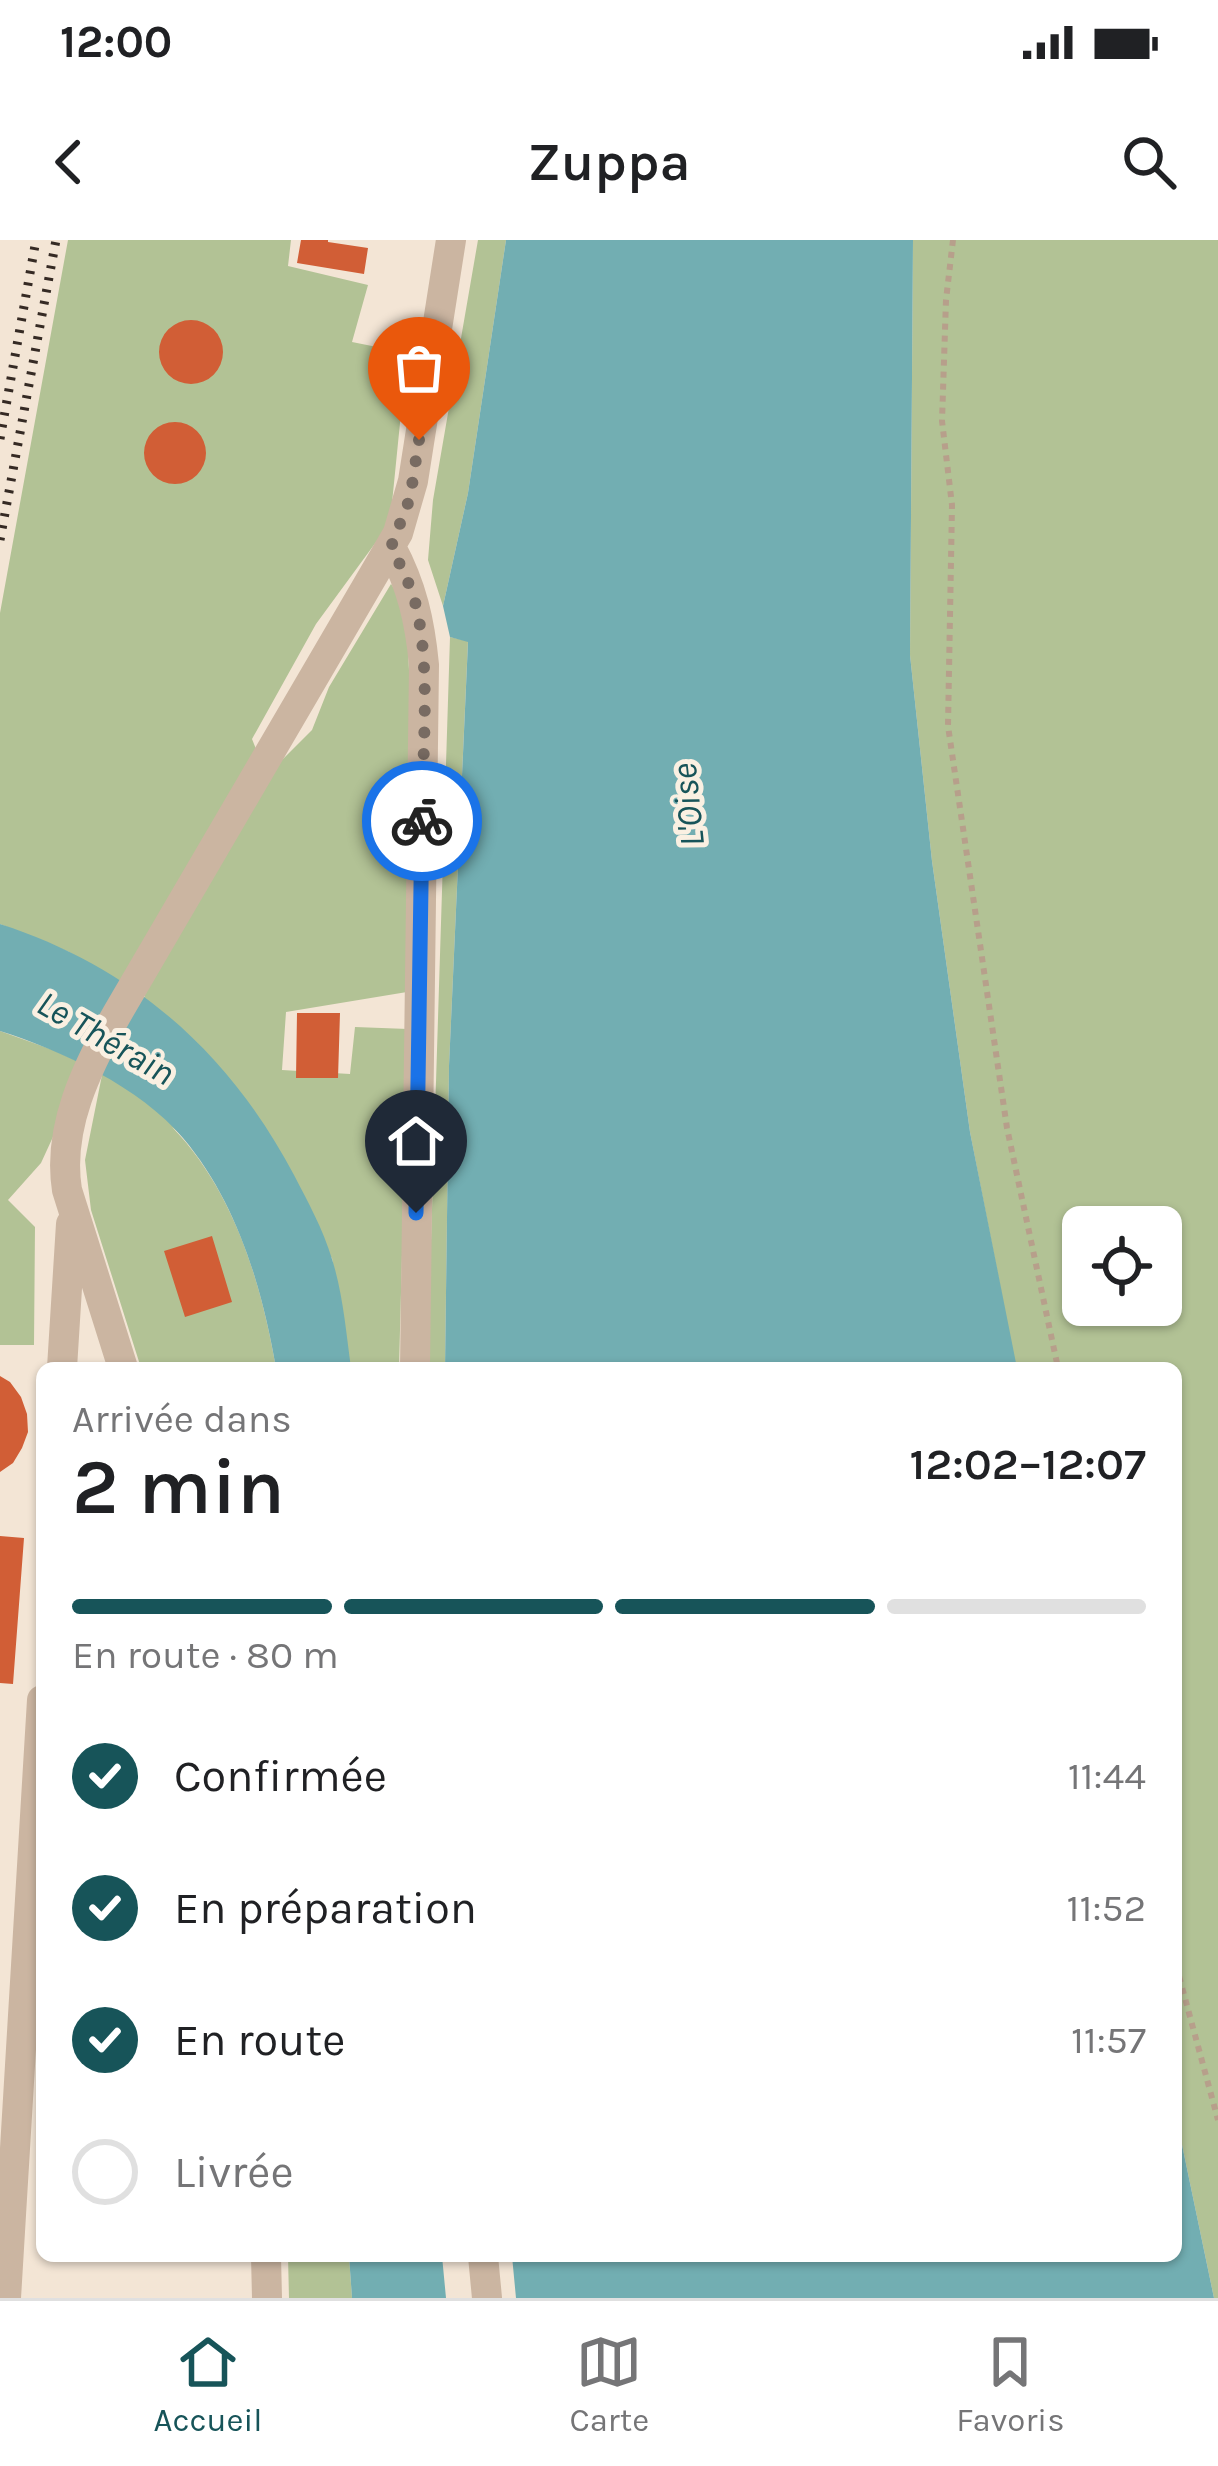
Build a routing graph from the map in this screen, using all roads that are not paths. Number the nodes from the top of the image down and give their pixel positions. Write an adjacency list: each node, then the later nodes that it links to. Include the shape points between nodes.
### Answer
1 (451, 240): 2 (street, via 413,481)
2 (394, 540): 3 (street, via 87,1072 67,1139); 6 (street, via 424,665)
3 (72, 1206): 4 (street); 5 (street)
4 (62, 1362)
5 (121, 1362)
6 (415, 1362)
7 (36, 1909): 8 (street)
8 (33, 2013): 11 (street)
9 (266, 2262): 12 (street)
10 (484, 2262): 13 (street)
11 (6, 2298)
12 (267, 2298)
13 (487, 2298)

